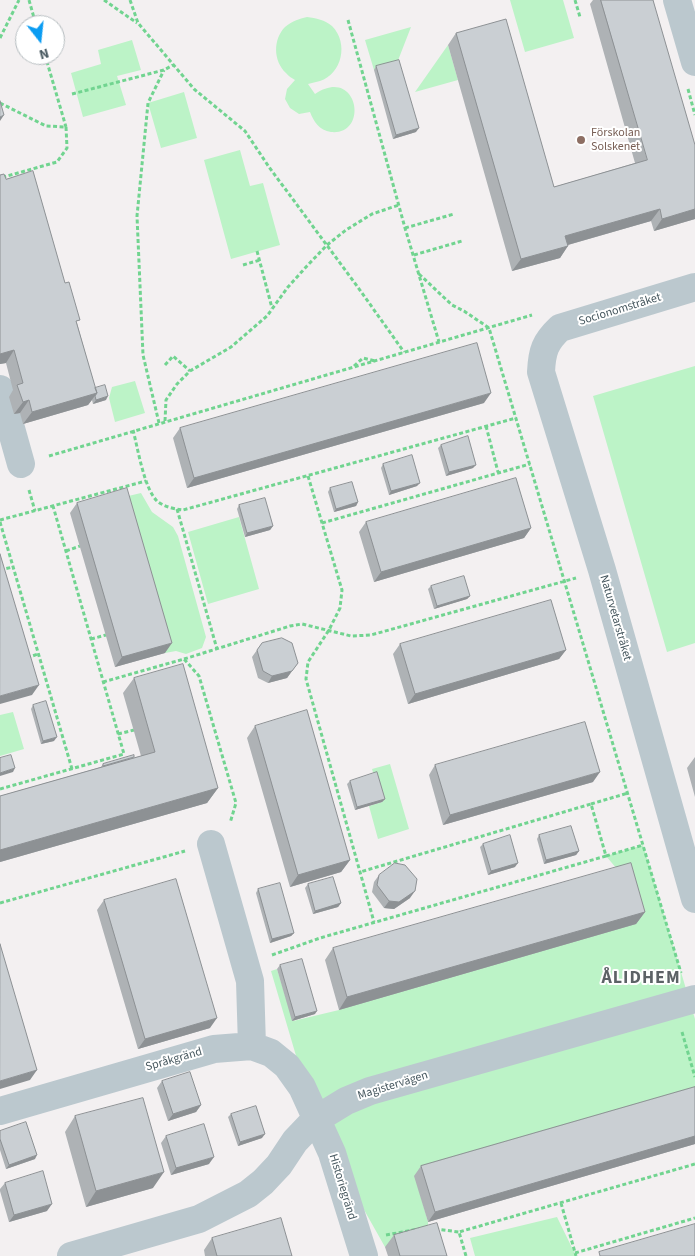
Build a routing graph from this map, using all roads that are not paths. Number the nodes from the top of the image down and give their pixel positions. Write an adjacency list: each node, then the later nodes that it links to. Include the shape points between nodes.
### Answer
1 (684, 7): 2 (street)
2 (695, 62)
3 (695, 287): 4 (street, Socionomstråket, via 560,328)
4 (548, 339): 8 (street, Naturvetarstråket, via 541,372 602,570)
5 (0, 389): 6 (street)
6 (21, 464)
7 (211, 844): 10 (street, via 250,981)
8 (695, 899)
9 (686, 1001): 12 (street, Magistervägen, via 370,1091)
10 (252, 1046): 11 (street, Språkgränd, via 214,1049); 12 (street, Språkgränd, via 271,1053 287,1066 302,1087)
11 (0, 1111)
12 (315, 1120): 13 (street, Historiegränd, via 332,1153); 14 (street, Magistervägen, via 279,1165 248,1194 199,1219)
13 (361, 1249)
14 (71, 1256)

